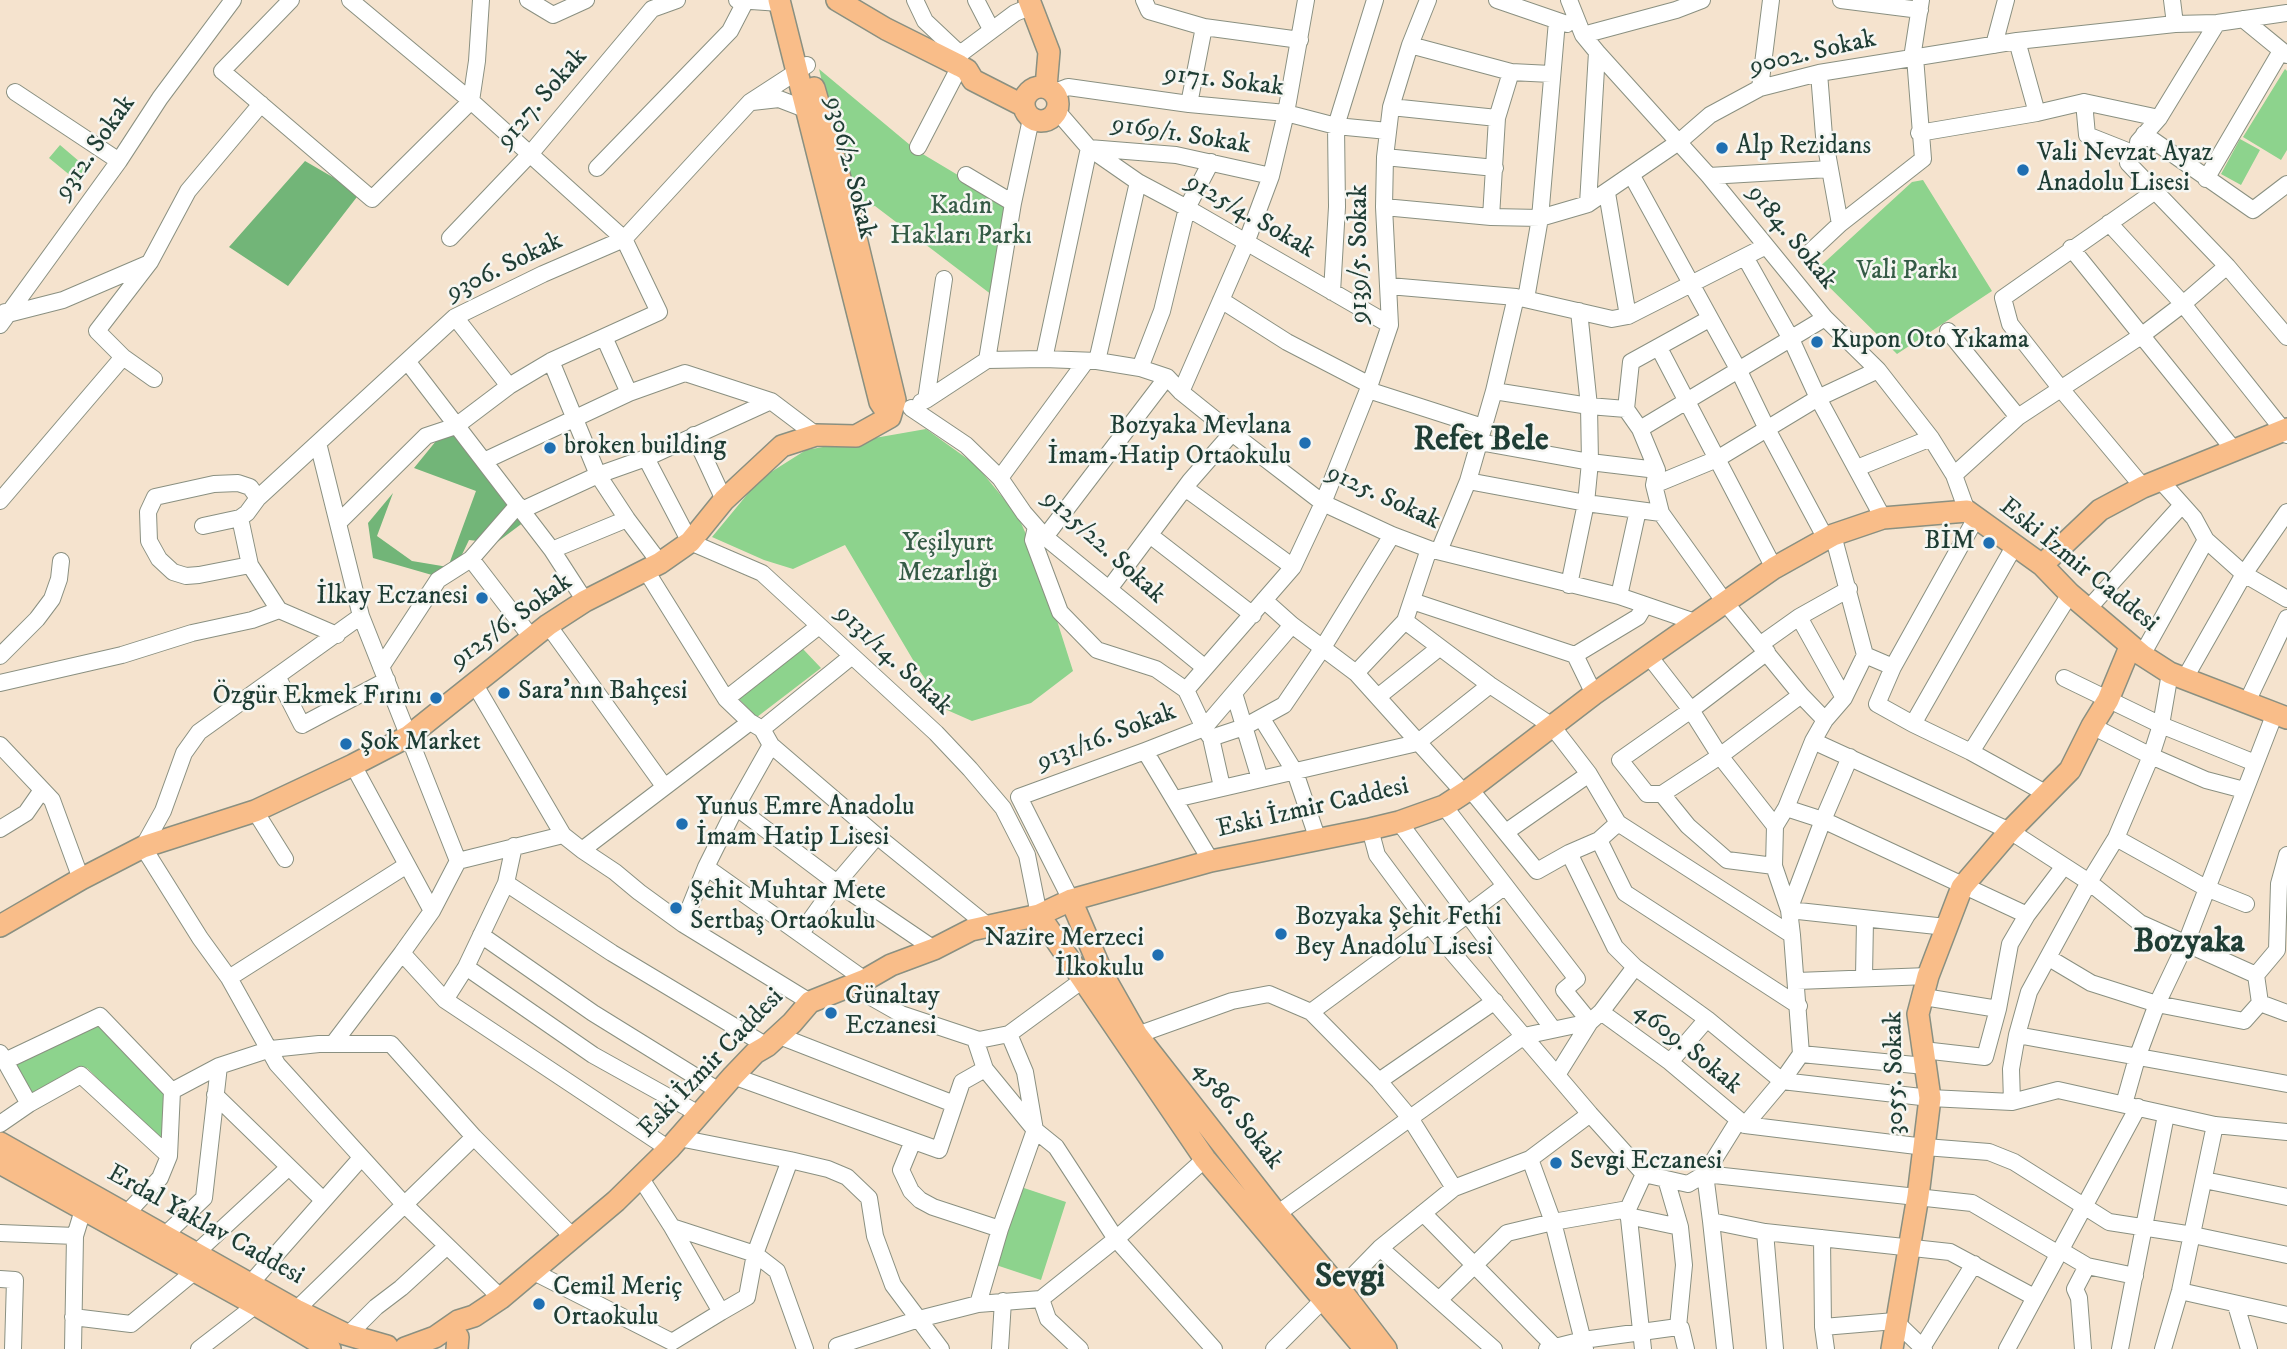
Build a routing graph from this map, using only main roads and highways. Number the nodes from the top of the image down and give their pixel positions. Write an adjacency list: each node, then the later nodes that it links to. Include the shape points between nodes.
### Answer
1 (837, 0): 3 (main road, via 886,29 1040,101 1049,52)
2 (784, 1): 4 (main road, 9306/2. Sokak)
3 (1030, 3)
4 (801, 68): 5 (main road, 9306/2. Sokak, via 805,109 880,402); 5 (main road, 9306/2. Sokak, via 850,213 895,400)
5 (890, 417): 12 (main road, 9125/6. Sokak, via 856,436 817,435 782,446 724,500 690,542 585,600 540,631 409,736 255,811 143,847)
6 (2286, 431): 7 (main road, via 2152,484 2100,510)
7 (2042, 565): 8 (main road, Eski İzmir Caddesi); 10 (main road, Eski İzmir Caddesi, via 1971,515 1883,518 1830,537 1774,568 1444,806 1399,822 1211,861)
8 (2136, 651): 9 (main road, Eski İzmir Caddesi, via 2177,675); 24 (main road, 3055. Sokak, via 2070,770 1962,887 1946,928 1918,1014 1930,1098)
9 (2281, 715)
10 (1071, 900): 11 (main road, Eski İzmir Caddesi); 16 (main road, 4586. Sokak, via 1103,975 1137,1035 1277,1214)
11 (1039, 915): 16 (main road, 4586. Sokak, via 1205,1159); 17 (main road, Eski İzmir Caddesi, via 971,930 810,1002 755,1053 640,1177)
12 (0, 926)
13 (0, 1143): 15 (main road, Erdal Yaklav Caddesi, via 164,1236)
14 (0, 1163): 15 (main road, Erdal Yaklav Caddesi, via 83,1210)
15 (195, 1262): 20 (main road, Erdal Yaklav Caddesi); 21 (main road, Erdal Yaklav Caddesi, via 250,1284 348,1335)
16 (1331, 1294): 18 (main road, 4586. Sokak); 23 (main road, 4586. Sokak)
17 (474, 1316): 19 (main road, Eski İzmir Caddesi); 21 (main road, Eski İzmir Caddesi, via 435,1337)
18 (1349, 1340): 22 (main road, 4586. Sokak)
19 (453, 1345)
20 (316, 1346)
21 (394, 1348)
22 (1365, 1349)
23 (1386, 1349)
24 (1892, 1349)

